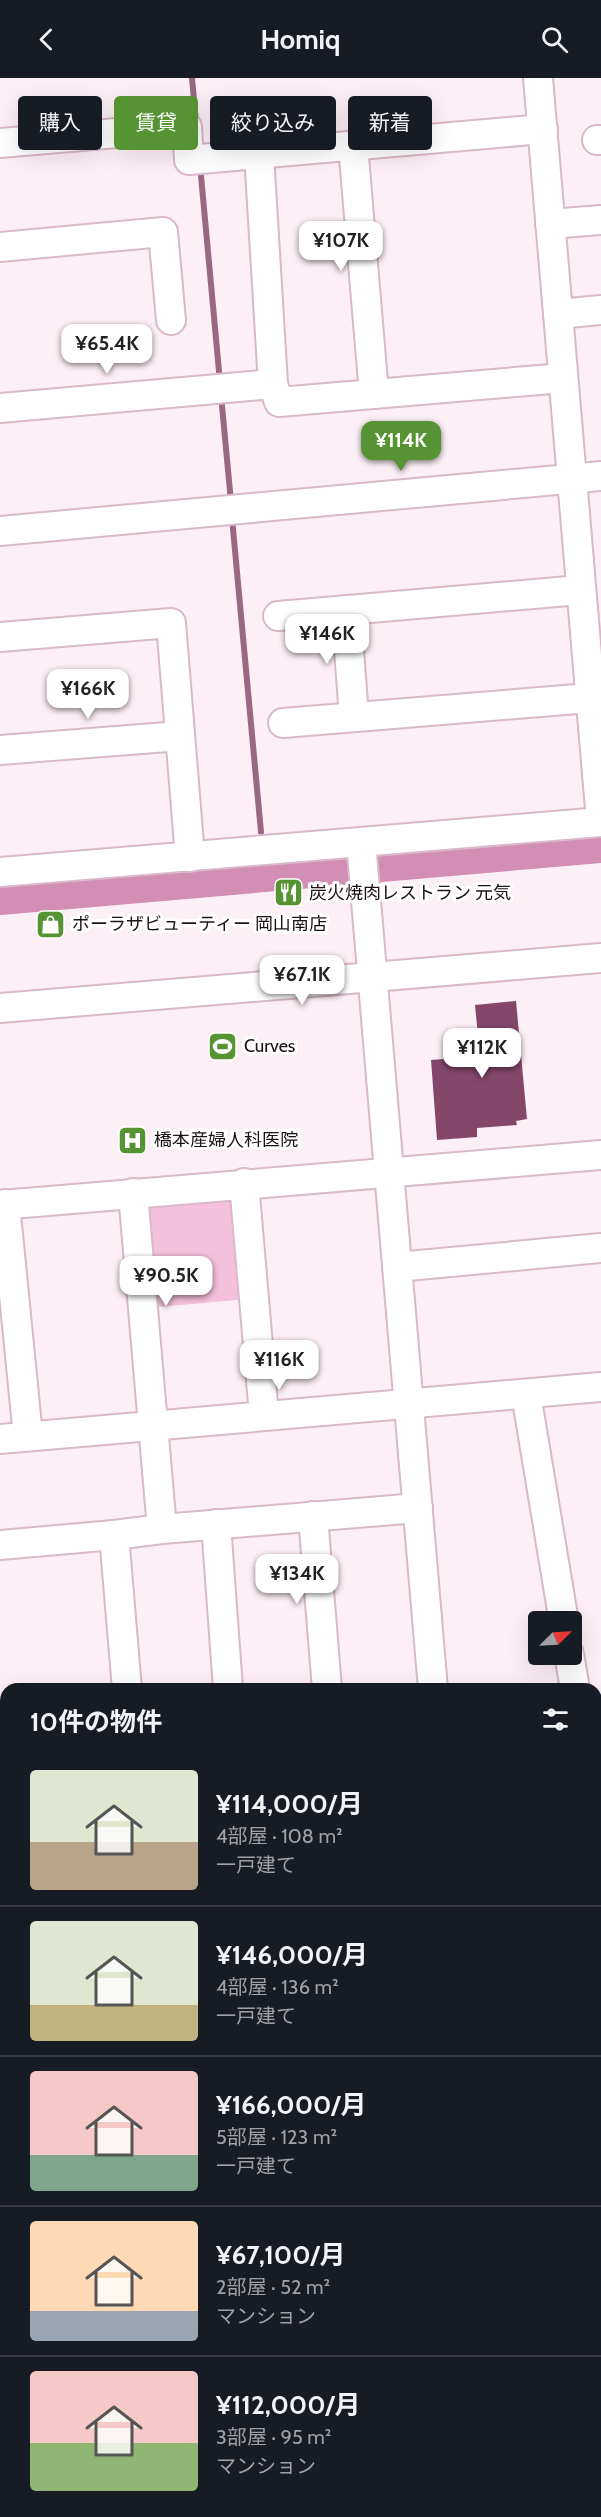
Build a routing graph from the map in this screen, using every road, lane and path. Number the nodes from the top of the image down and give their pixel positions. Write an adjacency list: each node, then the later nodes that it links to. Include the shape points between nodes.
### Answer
1 (538, 78): 2 (street)
2 (543, 129): 3 (street); 9 (street)
3 (432, 139)
4 (0, 142): 7 (street, via 186,127 189,160)
5 (348, 146): 7 (street)
6 (353, 150): 15 (street)
7 (259, 154): 14 (street)
8 (601, 220): 9 (street)
9 (558, 223): 11 (street)
10 (0, 247): 12 (street, via 163,232)
11 (575, 312): 13 (street)
12 (171, 320)
13 (563, 378): 15 (street); 17 (street)
14 (273, 384): 15 (street, via 279,402); 16 (street)
15 (374, 394)
16 (0, 408)
17 (586, 478): 18 (street); 19 (street)
18 (0, 531)
19 (580, 590): 20 (street); 23 (street)
20 (346, 610): 21 (street); 24 (street)
21 (278, 616)
22 (0, 637): 26 (street, via 171,623)
23 (589, 698): 24 (street); 28 (street)
24 (354, 717): 25 (street)
25 (283, 723)
26 (180, 736): 27 (street); 29 (street)
27 (0, 750)
28 (601, 822): 30 (street)
29 (190, 857): 30 (street); 31 (street)
30 (362, 858): 33 (street)
31 (0, 872)
32 (601, 958): 33 (street)
33 (373, 976): 34 (street); 36 (street)
34 (0, 1008)
35 (601, 1155): 36 (street)
36 (388, 1170): 37 (street); 41 (street)
37 (244, 1183): 38 (street); 45 (street)
38 (133, 1193): 39 (street); 46 (street)
39 (2, 1204): 47 (street)
40 (601, 1248): 41 (street)
41 (397, 1267): 44 (street)
42 (601, 1388): 43 (street)
43 (526, 1394): 44 (street); 55 (street)
44 (409, 1404): 45 (street); 49 (street)
45 (264, 1415): 46 (street)
46 (152, 1424): 47 (street); 52 (street)
47 (28, 1436): 48 (street)
48 (0, 1439)
49 (418, 1508): 50 (street); 60 (street)
50 (313, 1516): 51 (street); 59 (street)
51 (216, 1524): 52 (street); 58 (street)
52 (162, 1529): 53 (street)
53 (114, 1535): 54 (street); 57 (street)
54 (0, 1545)
55 (562, 1611)
56 (571, 1665): 61 (street)
57 (126, 1683)
58 (228, 1683)
59 (327, 1683)
60 (433, 1683)
61 (574, 1683)

